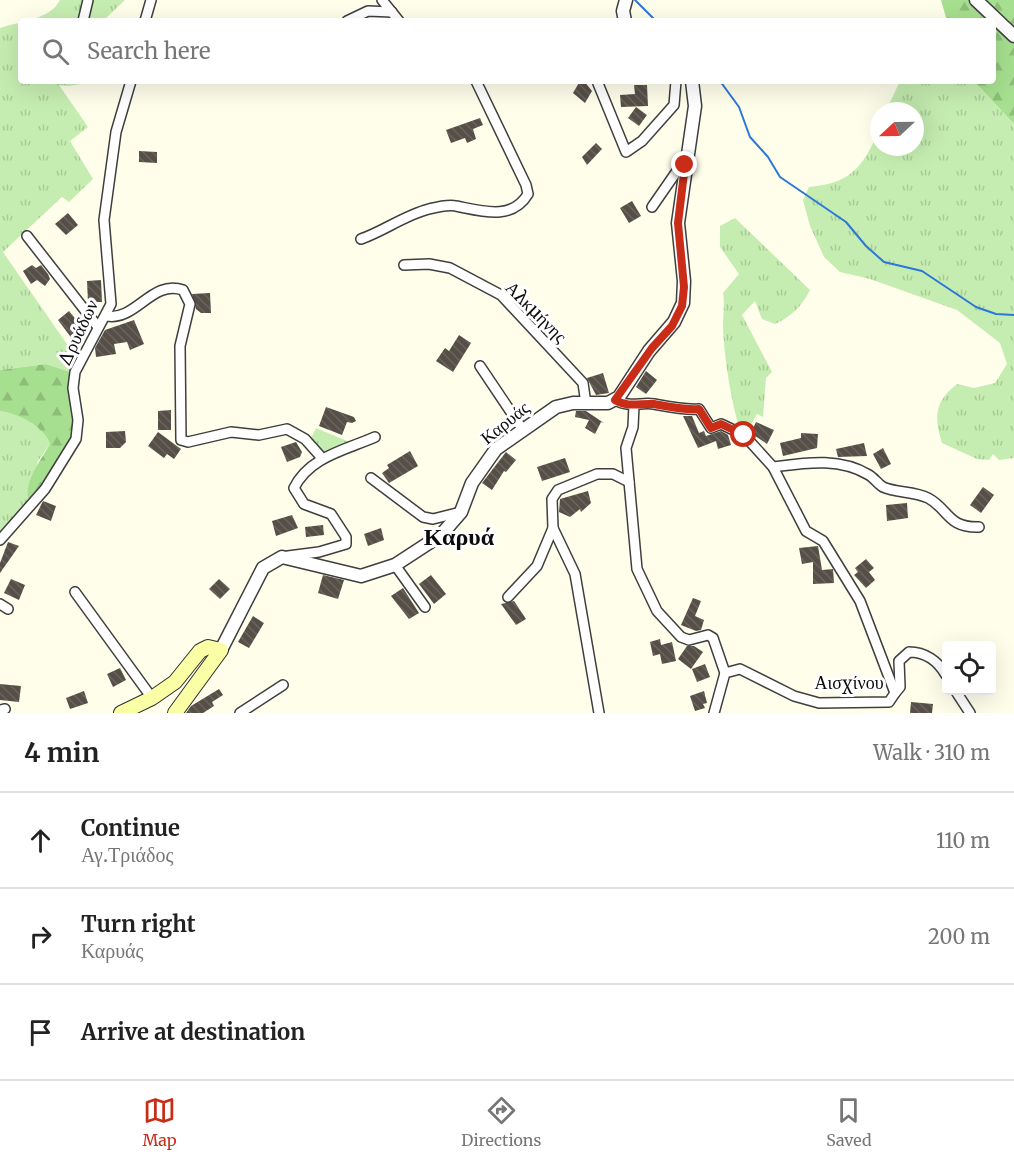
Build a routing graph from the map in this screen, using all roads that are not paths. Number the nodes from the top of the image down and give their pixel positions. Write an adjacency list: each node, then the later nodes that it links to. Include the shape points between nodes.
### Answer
1 (88, 0): 7 (street)
2 (151, 0): 8 (street)
3 (382, 0): 6 (street)
4 (626, 0): 11 (street)
5 (976, 0): 12 (street)
6 (392, 12): 9 (street, via 368,11); 10 (street)
7 (84, 18)
8 (146, 18)
9 (353, 18)
10 (397, 18)
11 (624, 18)
12 (995, 18)
13 (996, 19): 14 (street)
14 (1014, 36)
15 (130, 84): 25 (street, Δρυάδων, via 116,132 104,220 112,296)
16 (477, 84): 23 (street, via 526,185 528,194 522,203 501,212 448,206 426,210)
17 (598, 84): 18 (street, via 626,152 642,141 674,105)
18 (676, 84)
19 (693, 84): 20 (street, via 696,100)
20 (686, 158): 21 (street); 28 (street, via 678,223 682,306 672,326)
21 (652, 207)
22 (27, 236): 26 (street)
23 (361, 239)
24 (404, 265): 29 (street, Αλκμήνης, via 450,268 501,295 583,383)
25 (107, 316): 26 (street, Δρυάδων); 33 (street, via 118,316 162,289 183,290 190,304 180,346 181,440 237,432 259,435 286,429 305,439)
26 (98, 327): 40 (street, Δρυάδων, via 75,372 78,428 73,445 39,498)
27 (480, 366): 31 (street)
28 (615, 400): 29 (street, Καρυάς); 30 (street)
29 (586, 404): 31 (street, Καρυάς, via 559,406)
30 (634, 405): 34 (street, Αισχίνου, via 699,409 711,428 721,424 744,435); 36 (street, via 633,427 626,448)
31 (523, 430): 37 (street, Καρυάς, via 496,449 472,483)
32 (375, 437): 33 (street)
33 (322, 458): 41 (street, via 301,474 294,488 304,504 331,514 346,537 346,544)
34 (773, 467): 38 (street, via 824,461 835,464 868,474 884,487 930,499 947,517 967,527); 50 (street, Αισχίνου, via 806,531 823,541 860,601)
35 (371, 478): 37 (street, via 423,517 433,519)
36 (629, 482): 39 (street, via 613,474 601,474 558,490 552,499); 48 (street, via 637,568 654,606 681,638 713,638)
37 (461, 512): 42 (street, Καρυάς, via 441,535)
38 (979, 526)
39 (553, 528): 44 (street, via 537,566); 56 (street, via 575,574)
40 (0, 540)
41 (282, 557): 42 (street, Καρυάς, via 361,576); 46 (street, via 263,568)
42 (395, 565): 45 (street)
43 (75, 592): 52 (street)
44 (508, 597)
45 (425, 607)
46 (221, 650): 52 (main road, via 208,647 200,651 175,682); 54 (main road)
47 (942, 667): 50 (street, via 922,652 909,652 899,661 900,687)
48 (725, 673): 50 (street, Αισχίνου, via 740,669 794,696 819,703 889,702); 57 (street)
49 (283, 685): 55 (street)
50 (896, 693)
51 (958, 695): 58 (street)
52 (152, 698): 53 (main road)
53 (121, 713)
54 (175, 713)
55 (240, 713)
56 (599, 713)
57 (714, 713)
58 (970, 713)

